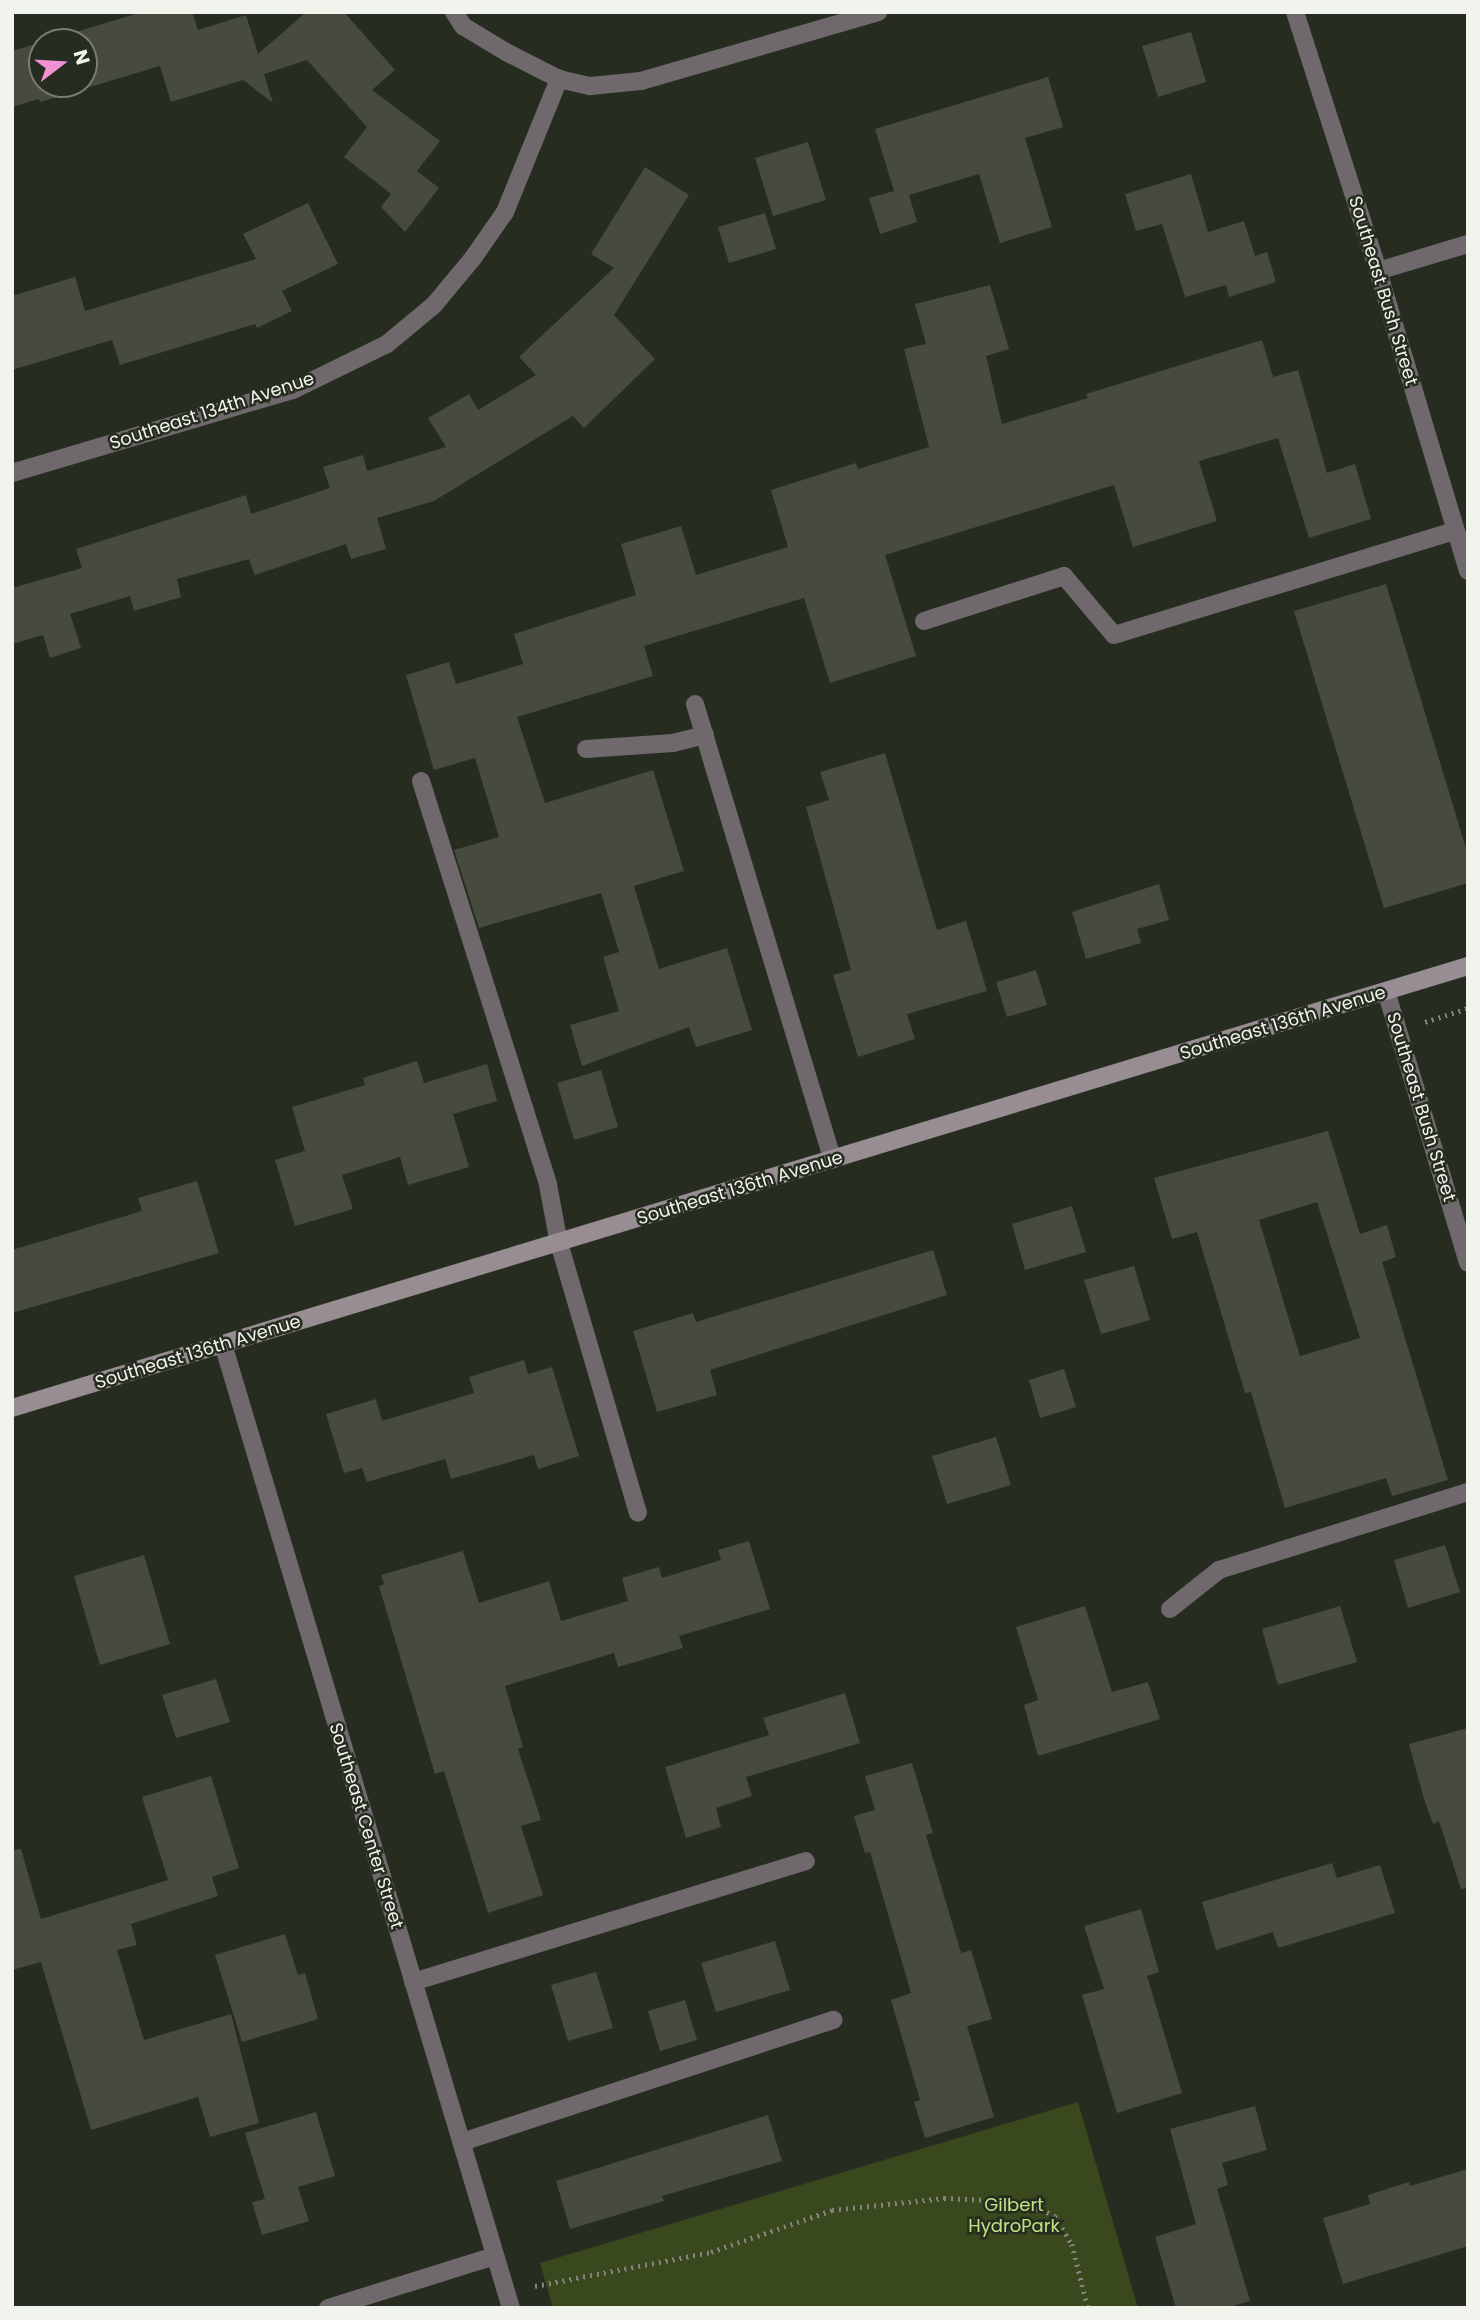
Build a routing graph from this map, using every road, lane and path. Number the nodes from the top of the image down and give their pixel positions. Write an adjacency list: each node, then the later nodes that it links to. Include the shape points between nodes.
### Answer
1 (454, 12): 4 (street, via 463,26)
2 (878, 12): 4 (street, via 641,81 590,86)
3 (1295, 12): 6 (street, Southeast Bush Street)
4 (559, 79): 7 (street, Southeast 134th Avenue, via 505,212 434,305 387,344 293,390)
5 (1468, 244): 6 (street)
6 (1378, 271): 8 (street, Southeast Bush Street)
7 (12, 473)
8 (1455, 531): 9 (street, Southeast Bush Street); 10 (street, via 1114,635 1064,576)
9 (1468, 570)
10 (924, 621)
11 (695, 705): 12 (street)
12 (705, 735): 13 (street, via 673,743); 19 (street)
13 (586, 749)
14 (421, 782): 20 (street, via 548,1185)
15 (1468, 966): 16 (street, Southeast 136th Avenue)
16 (1386, 991): 18 (street, Southeast Bush Street); 19 (street, Southeast 136th Avenue)
17 (1468, 1008): 18 (path)
18 (1398, 1031): 21 (street, Southeast Bush Street)
19 (833, 1160): 20 (street, Southeast 136th Avenue)
20 (559, 1243): 22 (street, Southeast 136th Avenue); 25 (street)
21 (1468, 1263)
22 (223, 1345): 23 (street, Southeast 136th Avenue); 28 (street, Southeast Center Street)
23 (12, 1408)
24 (1468, 1492): 26 (street, via 1219,1570)
25 (638, 1513)
26 (1170, 1609)
27 (806, 1861): 28 (street)
28 (413, 1982): 30 (street, Southeast Center Street)
29 (834, 2020): 30 (street)
30 (462, 2142): 31 (street, Southeast Center Street)
31 (495, 2256): 32 (street, Southeast Center Street); 33 (street)
32 (509, 2301): 34 (path, via 545,2283 746,2243 832,2210 944,2198 1001,2202 1055,2216 1072,2244)
33 (328, 2308)
34 (1088, 2308)

